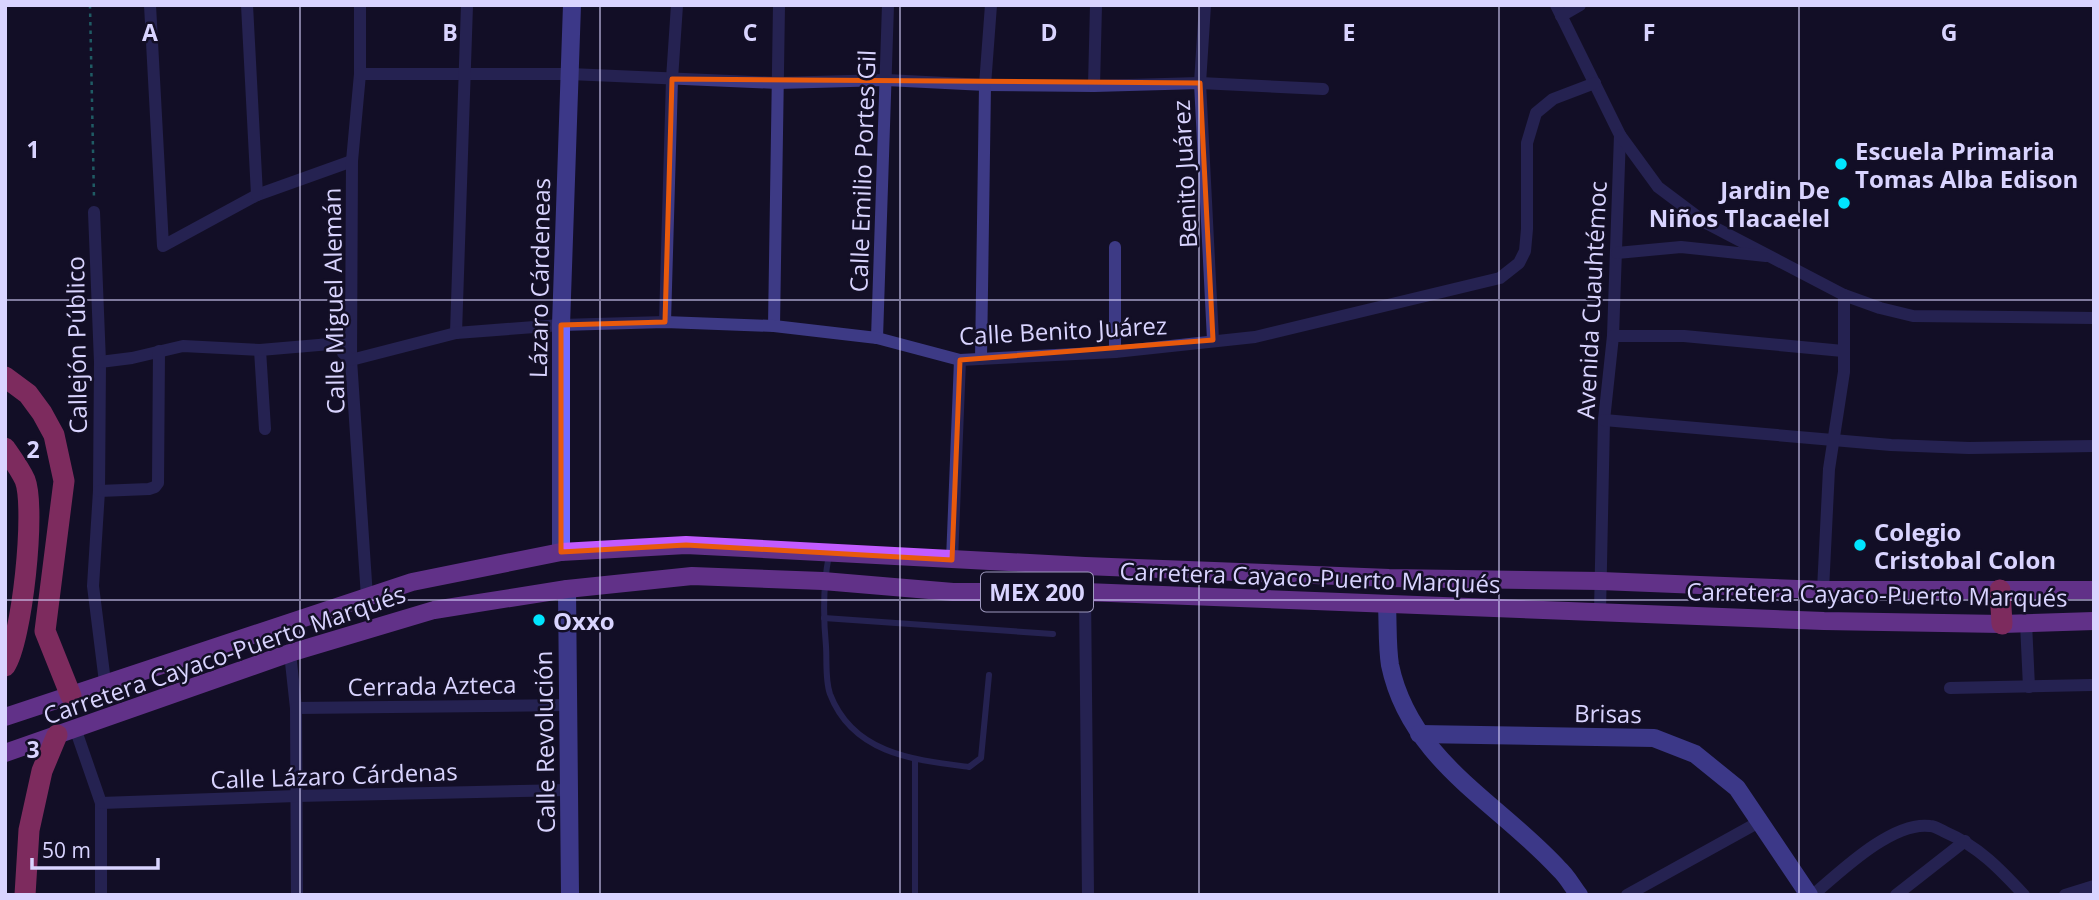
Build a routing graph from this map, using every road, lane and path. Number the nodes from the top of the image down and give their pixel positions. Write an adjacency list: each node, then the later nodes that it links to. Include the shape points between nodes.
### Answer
1 (90, 5): 29 (path)
2 (150, 5): 28 (street, via 163,246)
3 (247, 5): 28 (street)
4 (360, 5): 16 (street, Calle Miguel Alemán)
5 (467, 5): 15 (street)
6 (572, 5): 17 (street, Lázaro Cárdeneas)
7 (677, 5): 18 (street)
8 (779, 5): 20 (street)
9 (888, 5): 19 (street, Calle Emilio Portes Gil)
10 (991, 5): 23 (street)
11 (1096, 5): 24 (street)
12 (1205, 5): 21 (street, Benito Juárez)
13 (1580, 5): 14 (street)
14 (1559, 11): 22 (street, Avenida Cuauhtémoc)
15 (464, 72): 16 (street); 17 (street); 38 (street)
16 (360, 74): 27 (street, Calle Miguel Alemán)
17 (570, 74): 18 (street); 36 (street, Lázaro Cárdeneas)
18 (672, 79): 20 (street); 35 (street)
19 (886, 80): 20 (street); 23 (street); 40 (street, Calle Emilio Portes Gil)
20 (778, 83): 37 (street)
21 (1200, 83): 24 (street); 25 (street); 41 (street, Benito Juárez)
22 (1595, 83): 26 (street, Avenida Cuauhtémoc); 41 (street, Calle Benito Juárez, via 1553,99 1536,113 1527,143 1525,251 1519,263 1500,278 1255,337)
23 (985, 85): 24 (street); 46 (street)
24 (1094, 86)
25 (1323, 89)
26 (1620, 135): 31 (street, Avenida Cuauhtémoc); 32 (street, via 1658,187 1706,223)
27 (352, 161): 28 (street); 47 (street, Calle Miguel Alemán)
28 (257, 195)
29 (94, 212): 49 (street, Callejón Público)
30 (1115, 247): 45 (street)
31 (1617, 253): 32 (street, via 1681,247); 39 (street, Avenida Cuauhtémoc)
32 (1773, 257): 33 (street)
33 (1844, 295): 34 (street, via 1913,316); 44 (street)
34 (2094, 318)
35 (665, 322): 36 (street, Calle Benito Juárez); 37 (street, Calle Benito Juárez)
36 (561, 324): 38 (street, Calle Benito Juárez); 57 (street, Lázaro Cárdeneas)
37 (774, 326): 40 (street, Calle Benito Juárez)
38 (456, 332): 47 (street, Calle Benito Juárez)
39 (1613, 335): 44 (street, via 1684,336); 51 (street, Avenida Cuauhtémoc)
40 (877, 338): 48 (street, Calle Benito Juárez)
41 (1213, 341): 45 (street, Calle Benito Juárez)
42 (159, 351): 43 (street, via 183,346); 49 (street); 56 (street, via 158,482 149,489)
43 (260, 351): 47 (street, via 342,343); 52 (street)
44 (1843, 351): 53 (street)
45 (1115, 352): 46 (street, Calle Benito Juárez)
46 (981, 359): 48 (street, Calle Benito Juárez)
47 (351, 360): 67 (street, Calle Miguel Alemán)
48 (960, 360): 59 (street)
49 (100, 362): 56 (street, Callejón Público)
50 (5, 377): 82 (highway, via 42,412 54,435 64,481 45,631)
51 (1604, 420): 53 (street); 61 (street, Avenida Cuauhtémoc)
52 (265, 429)
53 (1835, 442): 54 (street, via 1969,448); 63 (street, via 1829,469)
54 (2094, 446)
55 (5, 448): 76 (highway, via 26,481 30,518 21,615)
56 (99, 491): 78 (street, Callejón Público, via 93,586)
57 (561, 552): 58 (main road, Carretera Cayaco-Puerto Marqués / MEX 200, via 685,545); 67 (main road, Carretera Cayaco-Puerto Marqués / MEX 200, via 412,582)
58 (829, 553): 59 (main road, Carretera Cayaco-Puerto Marqués / MEX 200); 60 (lane)
59 (952, 560): 61 (main road, Carretera Cayaco-Puerto Marqués / MEX 200, via 1389,578)
60 (824, 581): 62 (main road, Carretera Cayaco-Puerto Marqués / MEX 200, via 692,576); 66 (main road, Carretera Cayaco-Puerto Marqués / MEX 200, via 953,592); 70 (lane)
61 (1601, 581): 63 (main road, Carretera Cayaco-Puerto Marqués / MEX 200); 69 (street, Avenida Cuauhtémoc)
62 (568, 589): 75 (main road, Carretera Cayaco-Puerto Marqués / MEX 200, via 433,610); 83 (street, Calle Revolución)
63 (1823, 590): 64 (main road, Carretera Cayaco-Puerto Marqués / MEX 200)
64 (2000, 590): 65 (main road, Carretera Cayaco-Puerto Marqués / MEX 200); 73 (highway)
65 (2094, 590)
66 (1084, 592): 68 (main road, Carretera Cayaco-Puerto Marqués / MEX 200); 101 (street)
67 (367, 597): 78 (main road, Carretera Cayaco-Puerto Marqués / MEX 200)
68 (1387, 606): 69 (main road, Carretera Cayaco-Puerto Marqués / MEX 200); 87 (street, via 1390,664)
69 (1600, 612): 73 (main road, Carretera Cayaco-Puerto Marqués / MEX 200)
70 (824, 618): 74 (lane); 89 (lane, via 829,692 845,722 871,744)
71 (2094, 621): 72 (main road, Carretera Cayaco-Puerto Marqués / MEX 200)
72 (2026, 623): 73 (main road, Carretera Cayaco-Puerto Marqués / MEX 200); 80 (street)
73 (2001, 624)
74 (1053, 634)
75 (290, 653): 84 (street); 86 (main road, Carretera Cayaco-Puerto Marqués / MEX 200)
76 (5, 666)
77 (989, 675): 89 (lane, via 981,758 969,767)
78 (105, 682): 82 (main road, Carretera Cayaco-Puerto Marqués / MEX 200)
79 (2091, 685): 80 (street)
80 (2029, 687): 81 (street)
81 (1950, 688)
82 (71, 696): 85 (main road, Carretera Cayaco-Puerto Marqués / MEX 200)
83 (569, 705): 84 (street, Cerrada Azteca); 90 (street, Calle Revolución)
84 (296, 708): 91 (street)
85 (5, 717)
86 (66, 732): 88 (main road, Carretera Cayaco-Puerto Marqués / MEX 200); 92 (street); 96 (highway, via 42,771 29,830)
87 (1419, 734): 93 (street, Brisas, via 1654,738 1695,754 1737,788); 102 (street, via 1448,769 1560,869)
88 (5, 753)
89 (915, 760): 100 (lane)
90 (569, 790): 91 (street, Calle Lázaro Cárdenas); 99 (street, Calle Revolución)
91 (296, 796): 92 (street, Calle Lázaro Cárdenas); 98 (street)
92 (101, 803): 97 (street)
93 (1759, 822): 103 (street); 104 (street, Brisas)
94 (1965, 841): 104 (street, via 1930,826 1899,830); 105 (street); 106 (street)
95 (2094, 886): 107 (street)
96 (25, 895)
97 (101, 895)
98 (297, 895)
99 (570, 895)
100 (915, 895)
101 (1088, 895)
102 (1578, 895)
103 (1627, 895)
104 (1811, 895)
105 (1896, 895)
106 (2024, 895)
107 (2065, 895)

